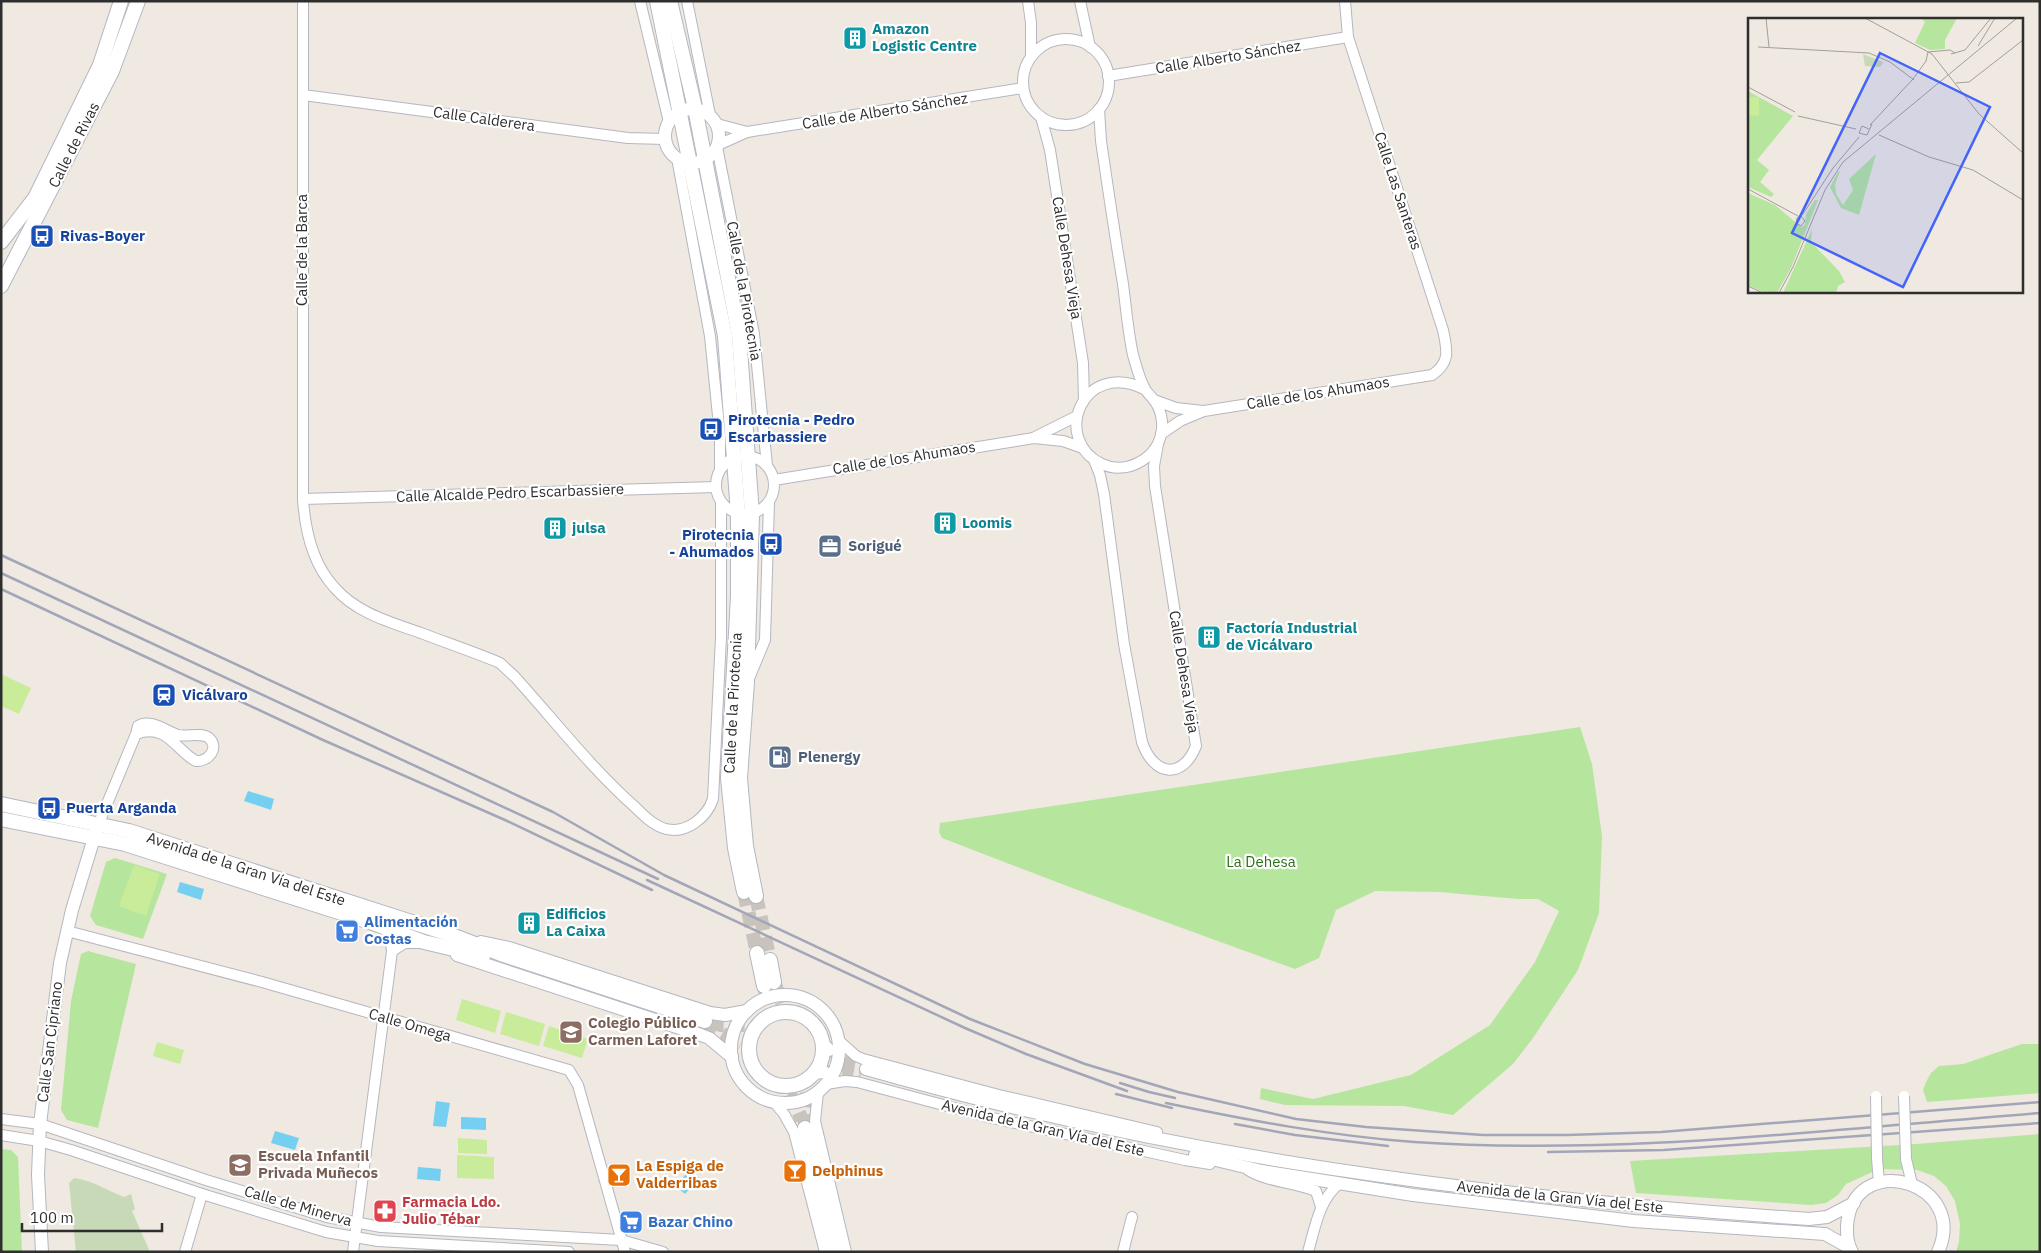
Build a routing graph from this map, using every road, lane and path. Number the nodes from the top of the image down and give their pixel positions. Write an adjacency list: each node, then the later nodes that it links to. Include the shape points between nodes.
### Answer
1 (121, 1): 29 (main road, Calle de Rivas, via 100,65 60,149 35,198)
2 (138, 1): 30 (main road, Calle de Rivas, via 112,71)
3 (303, 1): 16 (street, Calle de la Barca)
4 (640, 1): 22 (street)
5 (657, 1): 19 (main road, Calle de la Pirotecnia)
6 (670, 1): 17 (main road, Calle de la Pirotecnia)
7 (687, 1): 21 (street, Calle de la Pirotecnia)
8 (1028, 1): 13 (street)
9 (1080, 1): 12 (street)
10 (1345, 1): 11 (street, Calle Las Santeras)
11 (1348, 37): 14 (street, Calle Alberto Sánchez); 31 (street, Calle Las Santeras, via 1446,346 1446,361)
12 (1090, 47): 13 (street, via 1078,41 1059,40 1040,47); 14 (street, via 1102,60)
13 (1031, 56): 15 (street, via 1024,72)
14 (1108, 76): 18 (street, via 1105,99)
15 (1023, 88): 20 (street, via 1029,104); 23 (street, Calle de Alberto Sánchez)
16 (302, 95): 24 (street, Calle Calderera, via 628,138); 47 (street, Calle de la Barca)
17 (695, 108): 19 (street); 21 (street); 27 (main road, Calle de la Pirotecnia)
18 (1099, 109): 20 (street, via 1090,118 1072,124 1052,123); 32 (street, via 1133,354)
19 (680, 111): 22 (street); 28 (main road, Calle de la Pirotecnia)
20 (1040, 117): 33 (street, Calle Dehesa Vieja, via 1050,150 1072,290 1083,363)
21 (713, 119): 23 (street, Calle de Alberto Sánchez); 25 (street, Calle de la Pirotecnia, via 720,136)
22 (669, 122): 24 (street)
23 (747, 132): 25 (street, Calle de Alberto Sánchez)
24 (665, 139): 26 (street)
25 (717, 146): 27 (street); 43 (street, Calle de la Pirotecnia, via 754,334)
26 (677, 158): 28 (street); 44 (street, via 710,336)
27 (706, 160): 28 (street); 40 (main road, Calle de la Pirotecnia, via 739,335)
28 (690, 163): 41 (main road, Calle de la Pirotecnia, via 725,336)
29 (1, 242)
30 (1, 286)
31 (1432, 375): 35 (street, Calle de los Ahumaos)
32 (1144, 389): 33 (street, via 1132,383 1112,382 1093,390); 34 (street)
33 (1084, 400): 36 (street)
34 (1154, 400): 35 (street, Calle de los Ahumaos, via 1176,408); 38 (street, via 1162,422)
35 (1204, 411): 38 (street, Calle de los Ahumaos, via 1180,421)
36 (1077, 416): 37 (street, Calle de los Ahumaos); 39 (street, via 1078,438)
37 (1034, 438): 39 (street, Calle de los Ahumaos, via 1063,441); 45 (street, Calle de los Ahumaos)
38 (1159, 439): 42 (street, via 1152,453 1134,465 1114,468); 42 (street, Calle Dehesa Vieja, via 1154,466 1155,486 1196,746 1191,757 1173,770 1155,765 1142,742 1124,644 1104,494)
39 (1083, 448): 42 (street)
40 (749, 456): 41 (street); 43 (street); 51 (main road, Calle de la Pirotecnia)
41 (734, 458): 44 (street); 50 (main road, Calle de la Pirotecnia)
42 (1094, 460)
43 (767, 466): 45 (street, Calle de la Pirotecnia)
44 (720, 469): 46 (street)
45 (774, 480): 49 (street, Calle de la Pirotecnia, via 774,492)
46 (716, 487): 47 (street, Calle Alcalde Pedro Escarbassiere); 48 (street, Calle de la Pirotecnia)
47 (303, 499): 54 (street, Calle de la Barca, via 312,549 334,587 355,606 380,619 500,663 616,790 652,822 666,829 680,829 702,818 709,811)
48 (721, 502): 50 (street); 54 (street, Calle de la Pirotecnia, via 721,637)
49 (769, 502): 51 (street); 52 (street, Calle de la Pirotecnia, via 765,640)
50 (738, 514): 51 (street); 52 (main road, Calle de la Pirotecnia, via 738,604 728,778 734,838 750,894 740,778)
51 (752, 514): 52 (main road, Calle de la Pirotecnia)
52 (747, 682)
53 (136, 734): 53 (street, via 151,731 163,734 196,761 206,760 213,749 207,737 178,735 148,723 138,726); 57 (street)
54 (715, 779)
55 (1, 804): 57 (main road, Avenida de la Gran Vía del Este)
56 (1, 819): 57 (main road, Avenida de la Gran Vía del Este)
57 (97, 830): 58 (main road, Avenida de la Gran Vía del Este, via 125,844); 59 (street, Calle San Cipriano); 60 (main road, Avenida de la Gran Vía del Este, via 167,843)
58 (382, 926): 61 (main road, Avenida de la Gran Vía del Este); 62 (street, via 390,938)
59 (67, 931): 66 (street, Calle Omega); 74 (street, Calle San Cipriano)
60 (449, 934): 61 (main road, Avenida de la Gran Vía del Este, via 704,1023 494,959); 65 (street, Avenida de la Gran Vía del Este, via 509,948 710,1013 725,1015)
61 (424, 942): 62 (street, via 405,944); 68 (street, Avenida de la Gran Vía del Este, via 445,952 701,1035)
62 (392, 951): 66 (street)
63 (763, 956): 64 (main road)
64 (769, 984)
65 (747, 1011): 67 (street, via 771,997 785,995 805,999 829,1017); 68 (street, via 734,1033)
66 (383, 1017): 88 (street); 90 (street, Calle Omega, via 569,1070 578,1085)
67 (838, 1040): 69 (street, via 838,1060 833,1075); 78 (street, Avenida de la Gran Vía del Este, via 856,1056 901,1069)
68 (732, 1057): 72 (street, via 745,1085)
69 (817, 1081): 69 (main road, via 825,1046 818,1032 801,1016 769,1014 745,1048 759,1074 784,1090); 72 (street, via 798,1102); 79 (street, Avenida de la Gran Vía del Este, via 857,1082 1001,1120 1185,1160); 100 (street, via 815,1121)
70 (1876, 1096): 82 (street, bridge)
71 (1904, 1096): 83 (street, bridge, via 1906,1159)
72 (774, 1102): 98 (street, via 794,1132)
73 (1, 1119): 74 (street, Calle de Minerva)
74 (40, 1124): 77 (street, Calle San Cipriano); 88 (street, Calle de Minerva, via 206,1180)
75 (805, 1128): 99 (main road)
76 (1, 1134): 77 (street, Calle de Minerva)
77 (38, 1141): 84 (street, Calle de Minerva); 92 (street, Calle San Cipriano)
78 (1265, 1159): 80 (street, Avenida de la Gran Vía del Este, via 1065,1120 865,1072 994,1109); 85 (street, Avenida de la Gran Vía del Este, via 1541,1197 1806,1219 1826,1217)
79 (1247, 1169): 80 (street, Avenida de la Gran Vía del Este); 86 (street, via 1260,1177 1299,1184 1316,1191)
80 (1262, 1172): 81 (street, Avenida de la Gran Vía del Este)
81 (1340, 1183): 86 (street, via 1326,1196); 91 (street, Avenida de la Gran Vía del Este, via 1413,1195 1634,1221 1825,1234)
82 (1879, 1183): 83 (street); 85 (street, Avenida de la Gran Vía del Este, via 1867,1189)
83 (1912, 1184): 103 (street, via 1927,1193 1939,1208 1943,1236)
84 (202, 1194): 89 (street, Calle de Minerva); 93 (street)
85 (1854, 1203): 91 (street, via 1847,1228)
86 (1321, 1207): 102 (street)
87 (1132, 1217): 101 (street)
88 (357, 1223): 89 (street); 90 (street, Calle de Minerva)
89 (355, 1238): 94 (street); 95 (street, Calle de Minerva)
90 (621, 1240): 96 (street, Calle Omega); 97 (street, Calle de Minerva)
91 (1851, 1250)
92 (42, 1252)
93 (185, 1252)
94 (353, 1252)
95 (570, 1252)
96 (625, 1252)
97 (664, 1252)
98 (825, 1252)
99 (835, 1252)
100 (846, 1252)
101 (1123, 1252)
102 (1308, 1252)
103 (1938, 1252)

